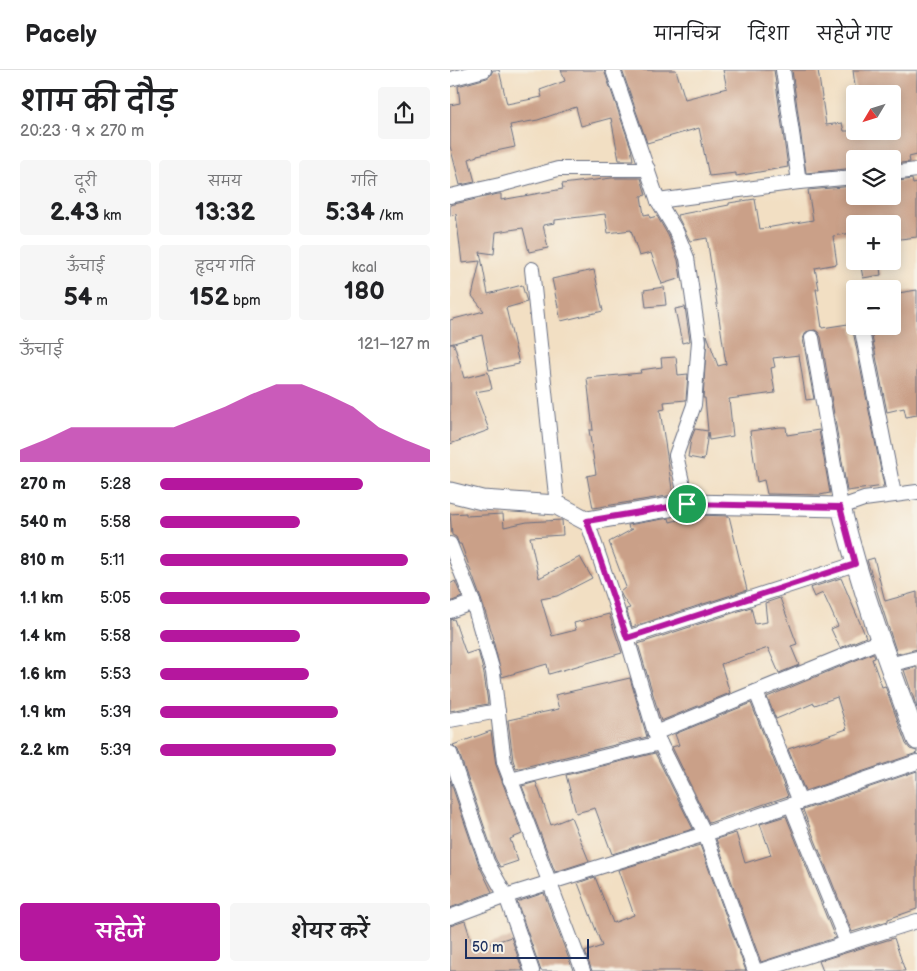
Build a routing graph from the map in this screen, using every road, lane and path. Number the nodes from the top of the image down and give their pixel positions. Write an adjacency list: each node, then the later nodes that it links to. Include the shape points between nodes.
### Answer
1 (484, 70): 4 (street)
2 (613, 70): 5 (street)
3 (783, 70): 9 (street)
4 (453, 75)
5 (648, 169): 10 (street, via 558,168); 11 (street)
6 (917, 170): 7 (street)
7 (901, 172)
8 (846, 178): 9 (street)
9 (799, 182): 11 (street)
10 (450, 196)
11 (658, 202): 18 (street, via 676,230 687,258 699,341 694,405 676,455)
12 (532, 269): 19 (street)
13 (863, 335): 17 (street)
14 (812, 338): 20 (street)
15 (450, 492): 19 (street, via 482,500)
16 (917, 492): 17 (street)
17 (894, 494): 20 (street)
18 (687, 504): 20 (street); 21 (street)
19 (557, 505): 21 (street)
20 (840, 507): 23 (street)
21 (587, 521): 26 (street)
22 (450, 544): 24 (street)
23 (855, 564): 26 (street); 27 (street)
24 (473, 602): 25 (street); 31 (street, via 493,672)
25 (450, 611)
26 (627, 638): 33 (street)
27 (880, 640): 29 (street); 30 (street)
28 (917, 658): 29 (street)
29 (888, 665): 34 (street)
30 (756, 692): 33 (street); 38 (street)
31 (498, 712): 32 (street); 37 (street, via 504,762)
32 (450, 720)
33 (658, 738): 37 (street); 39 (street)
34 (917, 740)
35 (450, 753): 41 (street, via 487,862)
36 (917, 762): 38 (street)
37 (510, 780): 40 (street)
38 (795, 803): 39 (street); 44 (street)
39 (705, 834): 40 (street); 47 (street)
40 (549, 883): 41 (street); 46 (street)
41 (506, 896): 42 (street); 45 (street)
42 (450, 917)
43 (917, 921): 44 (street)
44 (847, 943): 48 (street)
45 (532, 971)
46 (583, 971)
47 (755, 971)
48 (760, 971)

